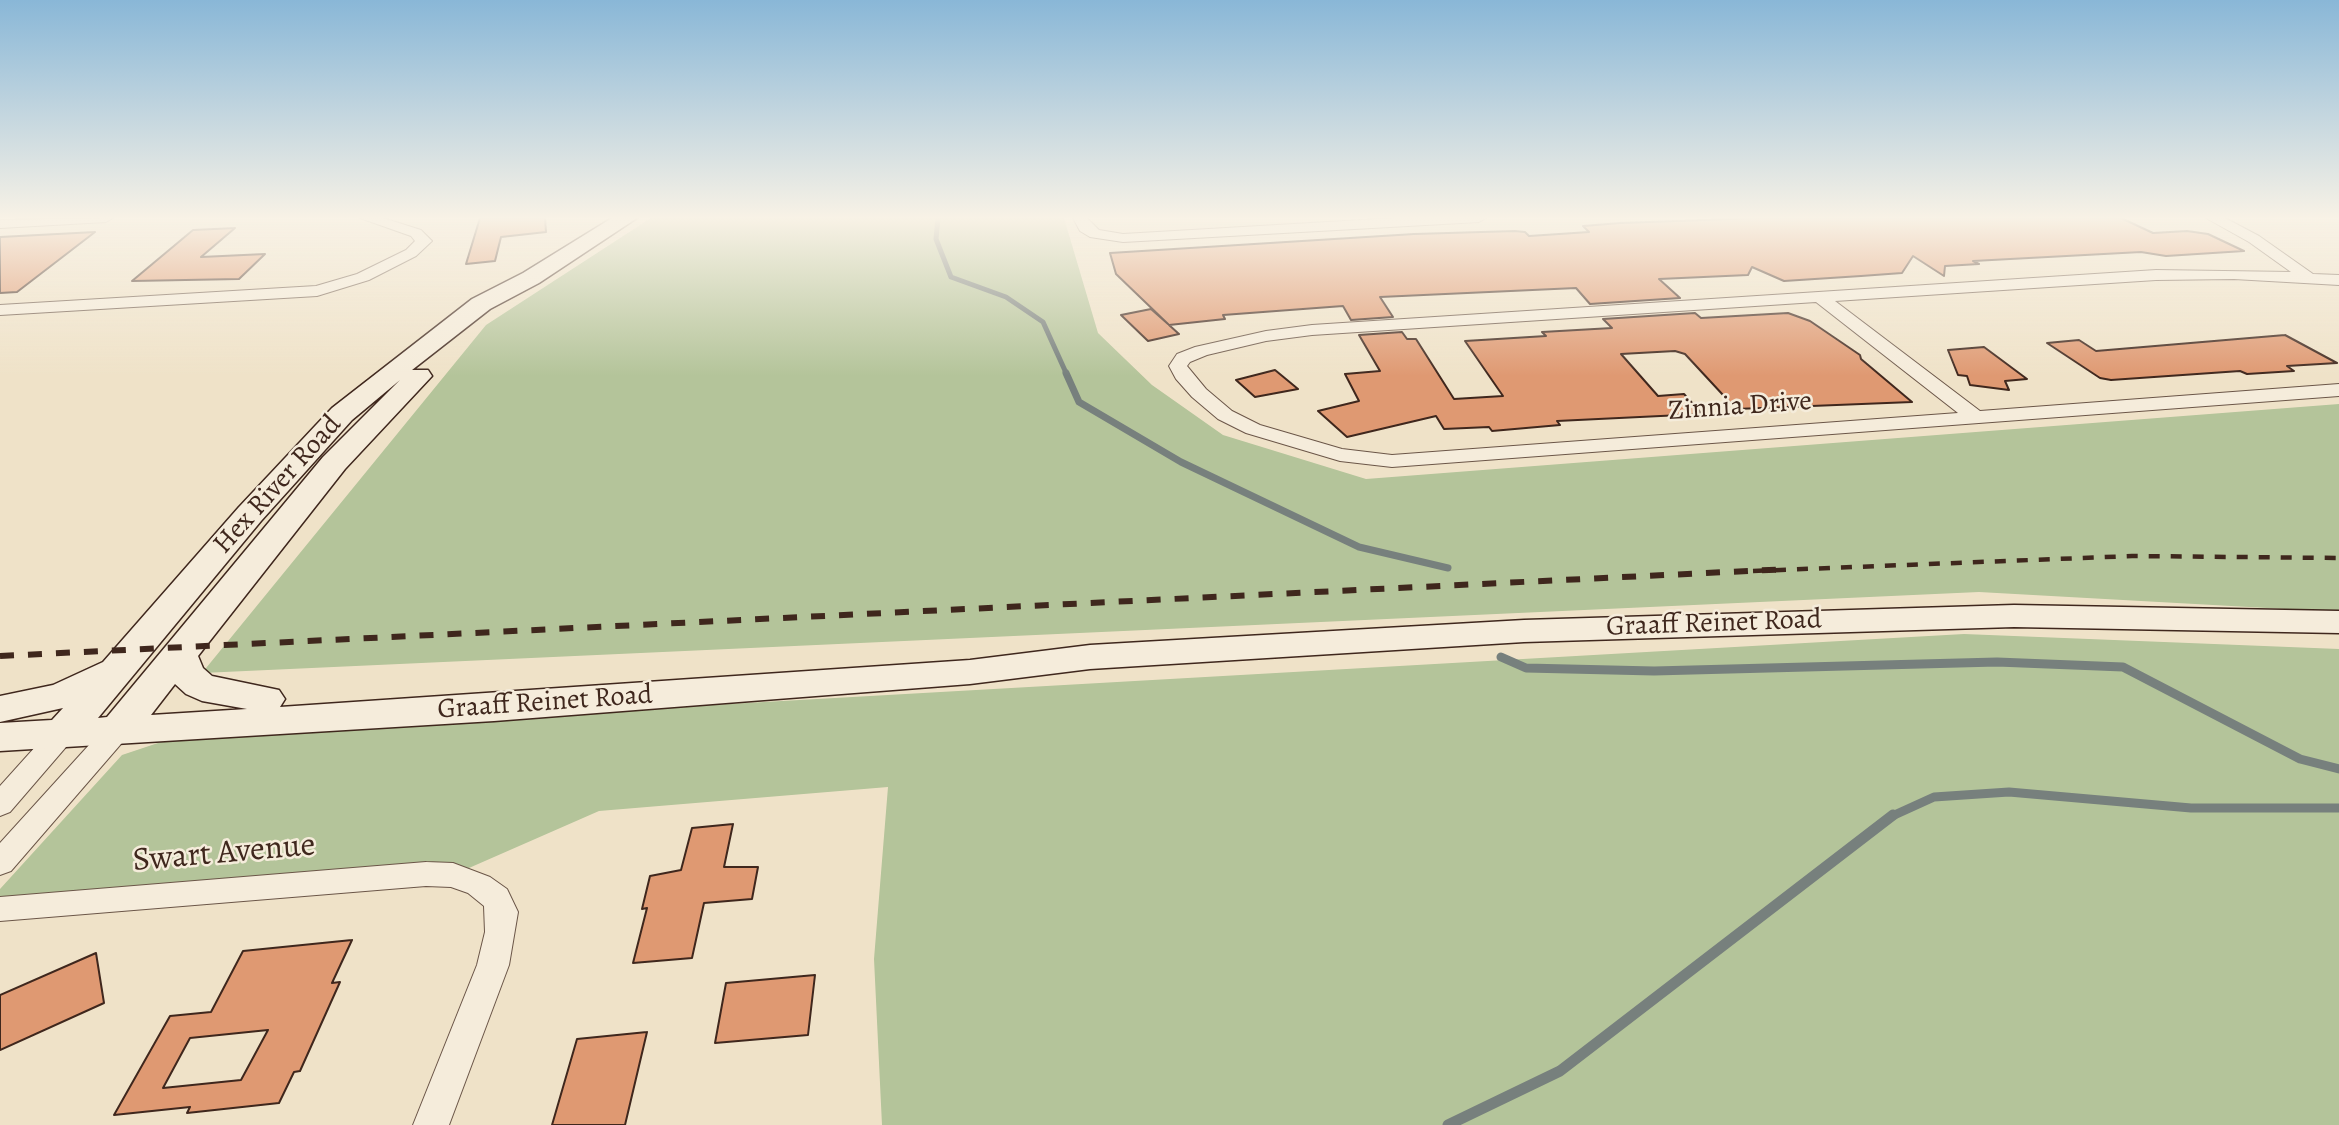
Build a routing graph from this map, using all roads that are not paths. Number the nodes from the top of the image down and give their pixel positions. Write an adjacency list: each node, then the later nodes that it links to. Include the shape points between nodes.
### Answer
1 (376, 270): 8 (street, via 317,291)
2 (543, 270): 4 (main road, Hex River Road)
3 (2298, 270): 5 (street)
4 (531, 278): 13 (main road, Hex River Road, via 523,291 396,396 334,463); 15 (main road, Hex River Road, via 463,317 342,414)
5 (2309, 278): 6 (street); 7 (street, via 2168,275)
6 (2339, 280)
7 (1818, 296): 9 (street, via 1312,330 1220,346); 11 (street)
8 (0, 310)
9 (1179, 362): 11 (street, Zinnia Drive, via 1182,376 1235,421 1371,460)
10 (2339, 390): 11 (street, Zinnia Drive)
11 (1974, 416)
12 (2339, 622): 14 (main road, Graaff Reinet Road, via 2014,616 1802,620)
13 (179, 655): 16 (main road, via 187,674 199,685 215,692); 19 (main road, Hex River Road)
14 (1090, 657): 16 (main road, Graaff Reinet Road); 19 (main road, Graaff Reinet Road, via 970,671 494,708)
15 (124, 662): 17 (main road, via 64,695); 20 (main road, Hex River Road)
16 (266, 699): 19 (main road, Graaff Reinet Road)
17 (0, 709)
18 (0, 716): 20 (main road, Graaff Reinet Road)
19 (127, 719): 20 (main road, Graaff Reinet Road); 23 (street)
20 (72, 722): 21 (main road, Graaff Reinet Road); 22 (street)
21 (0, 737)
22 (0, 805)
23 (0, 863)
24 (453, 875): 25 (street, Swart Avenue); 26 (street, via 496,898 502,922 493,965)
25 (0, 909)
26 (431, 1125)

